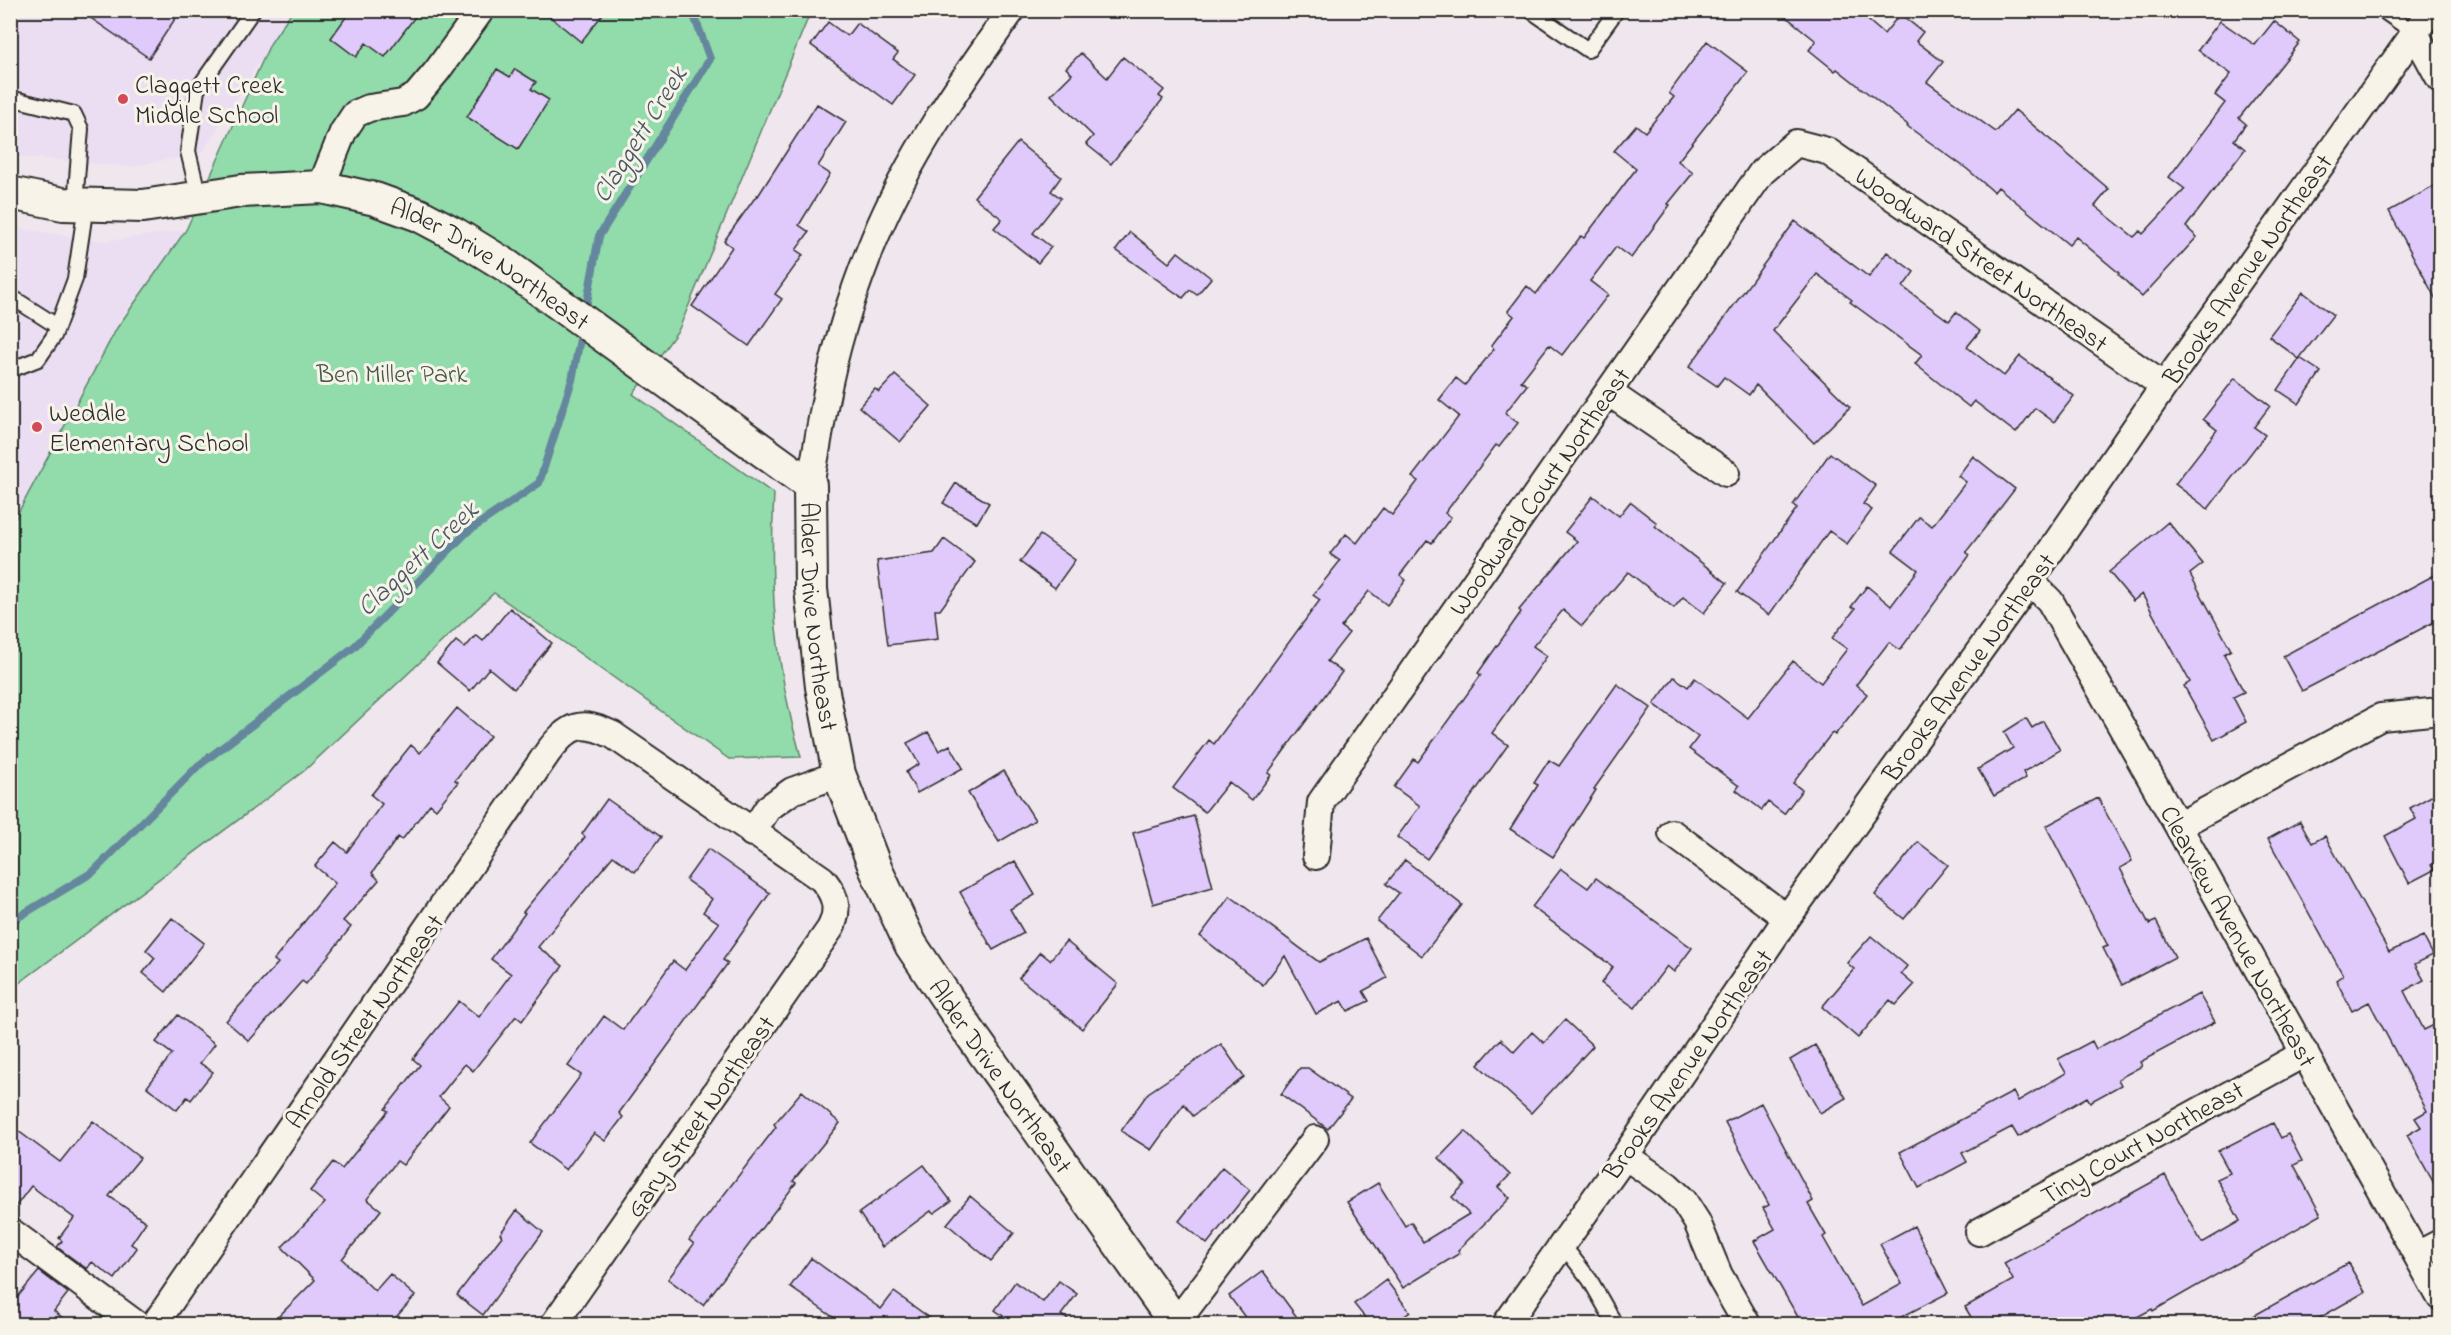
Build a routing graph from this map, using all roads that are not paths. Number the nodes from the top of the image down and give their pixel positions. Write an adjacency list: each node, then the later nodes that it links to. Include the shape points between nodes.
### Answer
1 (253, 10): 14 (lane, via 197,90 188,151)
2 (481, 10): 12 (street, via 416,96 403,103 355,114 343,132)
3 (1012, 10): 22 (street, via 932,128 875,239 830,377)
4 (1530, 10): 5 (lane, via 1588,50)
5 (1617, 10)
6 (2382, 10): 8 (lane)
7 (2432, 10): 8 (street, Brooks Avenue Northeast)
8 (2415, 33): 9 (street); 19 (street, Brooks Avenue Northeast)
9 (2440, 79)
10 (10, 98): 15 (lane, via 74,114 81,129)
11 (1796, 143): 19 (street, Woodward Street Northeast, via 1827,151); 20 (street, Woodward Court Northeast, via 1762,172)
12 (321, 187): 14 (street, Alder Drive Northeast); 22 (street, Alder Drive Northeast, via 375,199 455,234 507,266)
13 (10, 193): 15 (street, Alder Drive Northeast)
14 (199, 197): 15 (street, Alder Drive Northeast, via 143,206)
15 (81, 205): 17 (lane, via 75,279)
16 (10, 296): 17 (lane)
17 (57, 326): 18 (lane, via 38,359)
18 (10, 370)
19 (2164, 386): 23 (street, Brooks Avenue Northeast)
20 (1608, 392): 21 (street); 29 (street, Woodward Court Northeast, via 1322,802)
21 (1726, 473)
22 (810, 485): 25 (street, Alder Drive Northeast, via 811,589 822,687)
23 (2030, 581): 26 (street, Clearview Avenue Northeast, via 2050,601); 30 (street, Brooks Avenue Northeast)
24 (2440, 711): 26 (street, via 2381,717)
25 (839, 774): 27 (street, via 792,791 768,808); 43 (street, Alder Drive Northeast, via 876,870 911,945)
26 (2178, 826): 31 (street, Clearview Avenue Northeast)
27 (752, 833): 41 (street, Arnold Street Northeast, via 596,726 580,726 562,734); 42 (street, Gary Street Northeast, via 822,879 837,903 835,920)
28 (1672, 833): 30 (street)
29 (1316, 856)
30 (1787, 918): 33 (street, Brooks Avenue Northeast)
31 (2305, 1053): 35 (street, Tiny Court Northeast); 38 (street, Clearview Avenue Northeast)
32 (1315, 1139): 43 (street)
33 (1625, 1156): 37 (street, Brooks Avenue Northeast); 46 (street, via 1683,1200)
34 (10, 1231): 40 (street)
35 (1979, 1232)
36 (2440, 1243): 38 (street)
37 (1562, 1244): 44 (street, Brooks Avenue Northeast); 45 (lane, via 1590,1280)
38 (2418, 1255): 39 (street, Clearview Avenue Northeast)
39 (2440, 1297)
40 (136, 1324)
41 (155, 1324)
42 (554, 1324)
43 (1176, 1324)
44 (1506, 1324)
45 (1615, 1324)
46 (1747, 1324)

